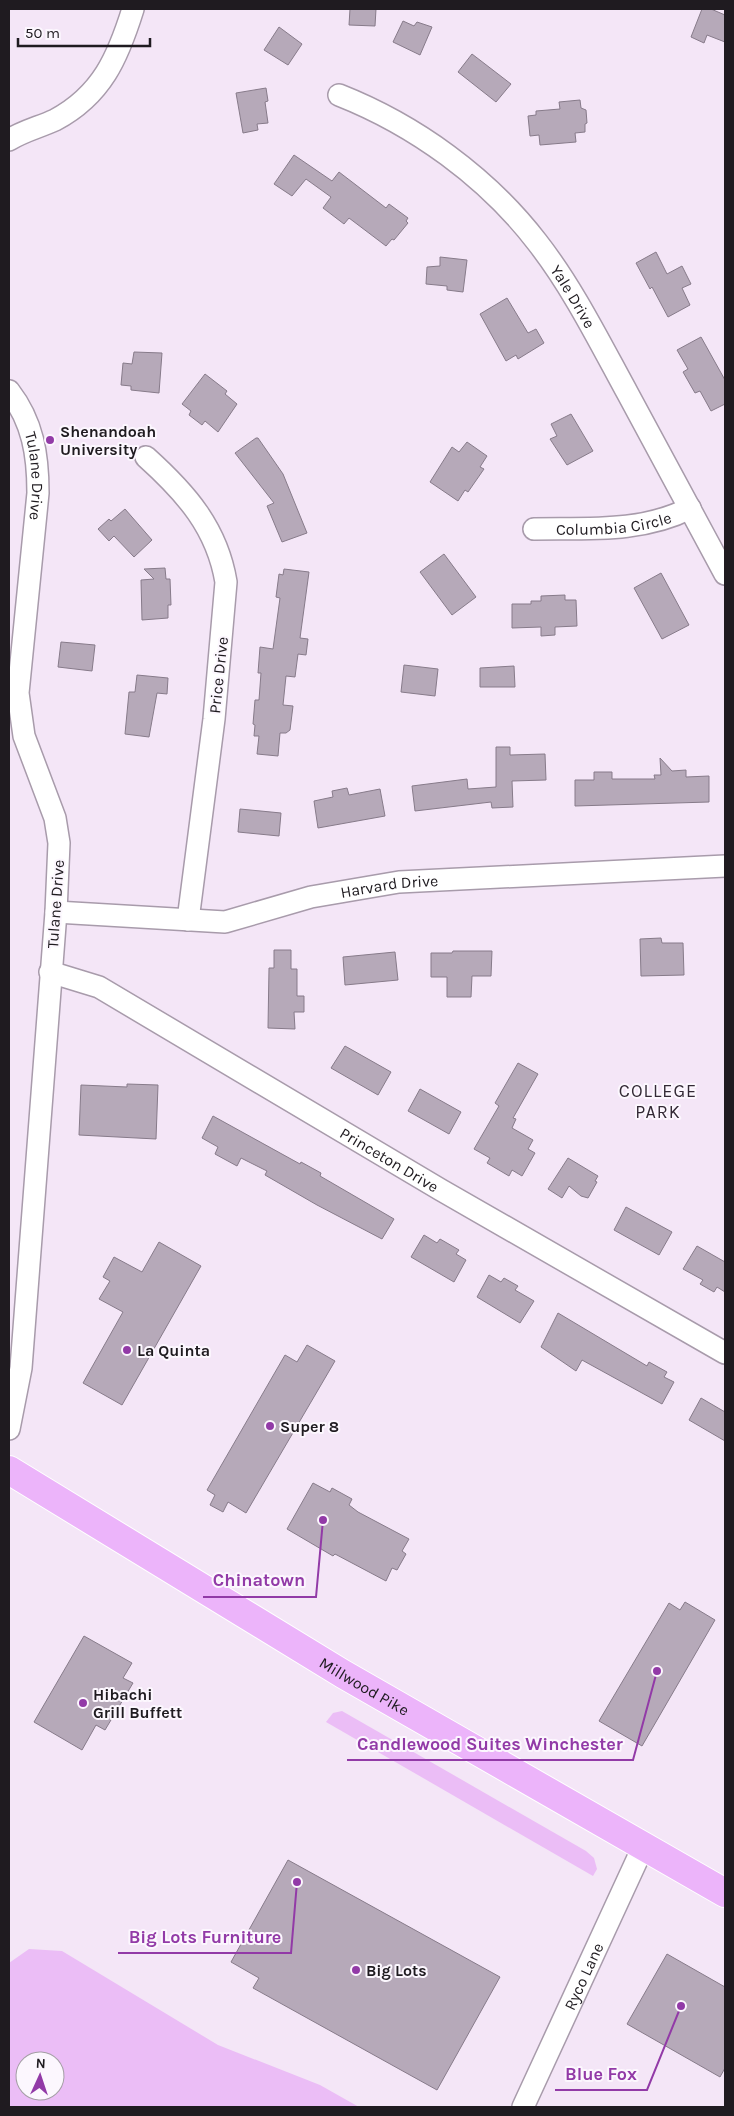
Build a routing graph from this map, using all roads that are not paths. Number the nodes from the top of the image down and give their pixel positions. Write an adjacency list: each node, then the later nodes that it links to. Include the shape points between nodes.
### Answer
1 (133, 9): 3 (street, via 122,45 105,76 80,103 54,120)
2 (339, 95): 6 (street, Yale Drive, via 374,109 441,151 494,195 537,242 571,293)
3 (9, 140)
4 (9, 392): 10 (street, Tulane Drive, via 20,405 37,451 38,493 18,693 24,736 56,818 59,843)
5 (146, 457): 11 (street, Price Drive, via 185,495 215,538 226,582 214,719)
6 (690, 508): 7 (street, Columbia Circle, via 645,525); 8 (street, Yale Drive)
7 (534, 530)
8 (725, 574)
9 (725, 866): 11 (street, Harvard Drive, via 399,882 311,897 225,922)
10 (56, 912): 11 (street, Harvard Drive); 12 (street, Tulane Drive)
11 (188, 920)
12 (50, 972): 13 (street, Princeton Drive, via 99,987 424,1180); 14 (street, Tulane Drive, via 21,1368)
13 (725, 1353)
14 (9, 1429)
15 (9, 1470): 16 (highway, Millwood Pike, via 343,1674)
16 (643, 1847): 17 (highway, Millwood Pike); 18 (street, Ryco Lane)
17 (725, 1894)
18 (523, 2107)

